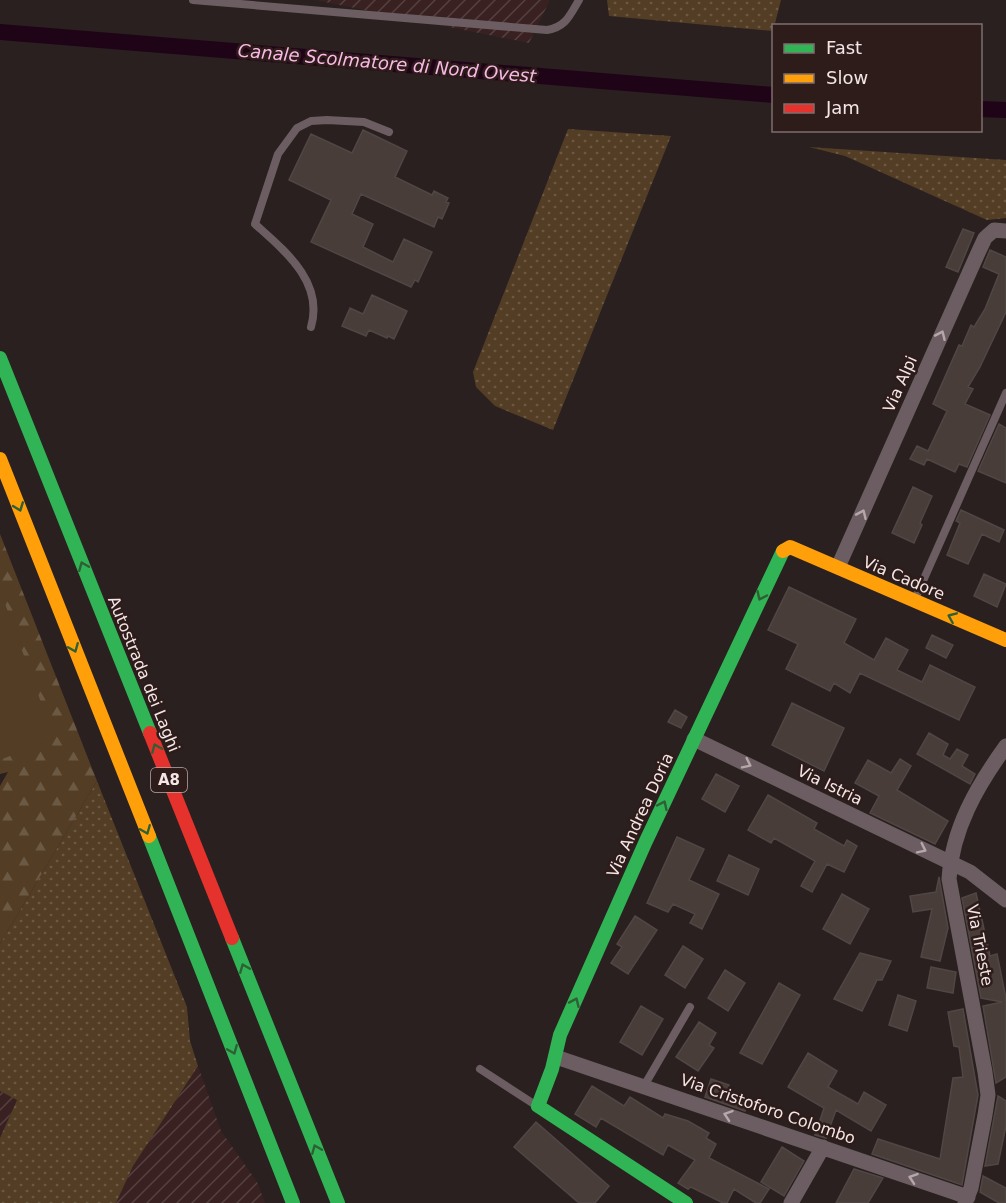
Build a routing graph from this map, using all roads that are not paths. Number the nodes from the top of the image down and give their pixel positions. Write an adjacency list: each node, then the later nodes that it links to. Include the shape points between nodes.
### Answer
1 (193, 0): 2 (lane, via 548,30 559,28)
2 (579, 0)
3 (389, 132): 5 (lane, via 364,122 311,121 297,128 278,154 255,224 291,257 312,290)
4 (1006, 231): 10 (street, Via Alpi, one-way to 4, via 985,238 994,230)
5 (311, 327)
6 (0, 358): 25 (main road, Autostrada dei Laghi / A8, one-way to 6)
7 (1006, 393): 11 (lane)
8 (0, 459): 24 (main road, A8, one-way to 24)
9 (790, 546): 10 (main road, Via Cadore); 13 (main road, Via Andrea Doria, one-way to 13, via 777,561)
10 (838, 567): 11 (main road, Via Cadore)
11 (914, 600): 12 (main road, Via Cadore, one-way to 11)
12 (1006, 639)
13 (694, 739): 15 (street, Via Istria, one-way to 15); 18 (main road, Via Andrea Doria, one-way to 13, via 560,1035)
14 (1006, 746): 15 (street, Via Trieste, via 987,772 960,824)
15 (950, 863): 16 (street, Via Istria, via 970,872); 23 (street, Via Trieste, via 949,879 988,1095)
16 (1006, 900)
17 (690, 1007): 20 (lane)
18 (556, 1057): 20 (street, Via Cristoforo Colombo); 21 (main road, Via Andrea Doria)
19 (480, 1069): 21 (lane)
20 (644, 1086): 22 (street, Via Cristoforo Colombo, one-way to 20)
21 (538, 1106): 26 (main road)
22 (823, 1147): 23 (street, Via Cristoforo Colombo, one-way to 22); 27 (street)
23 (970, 1201)
24 (293, 1203)
25 (338, 1203)
26 (686, 1203)
27 (791, 1203)

